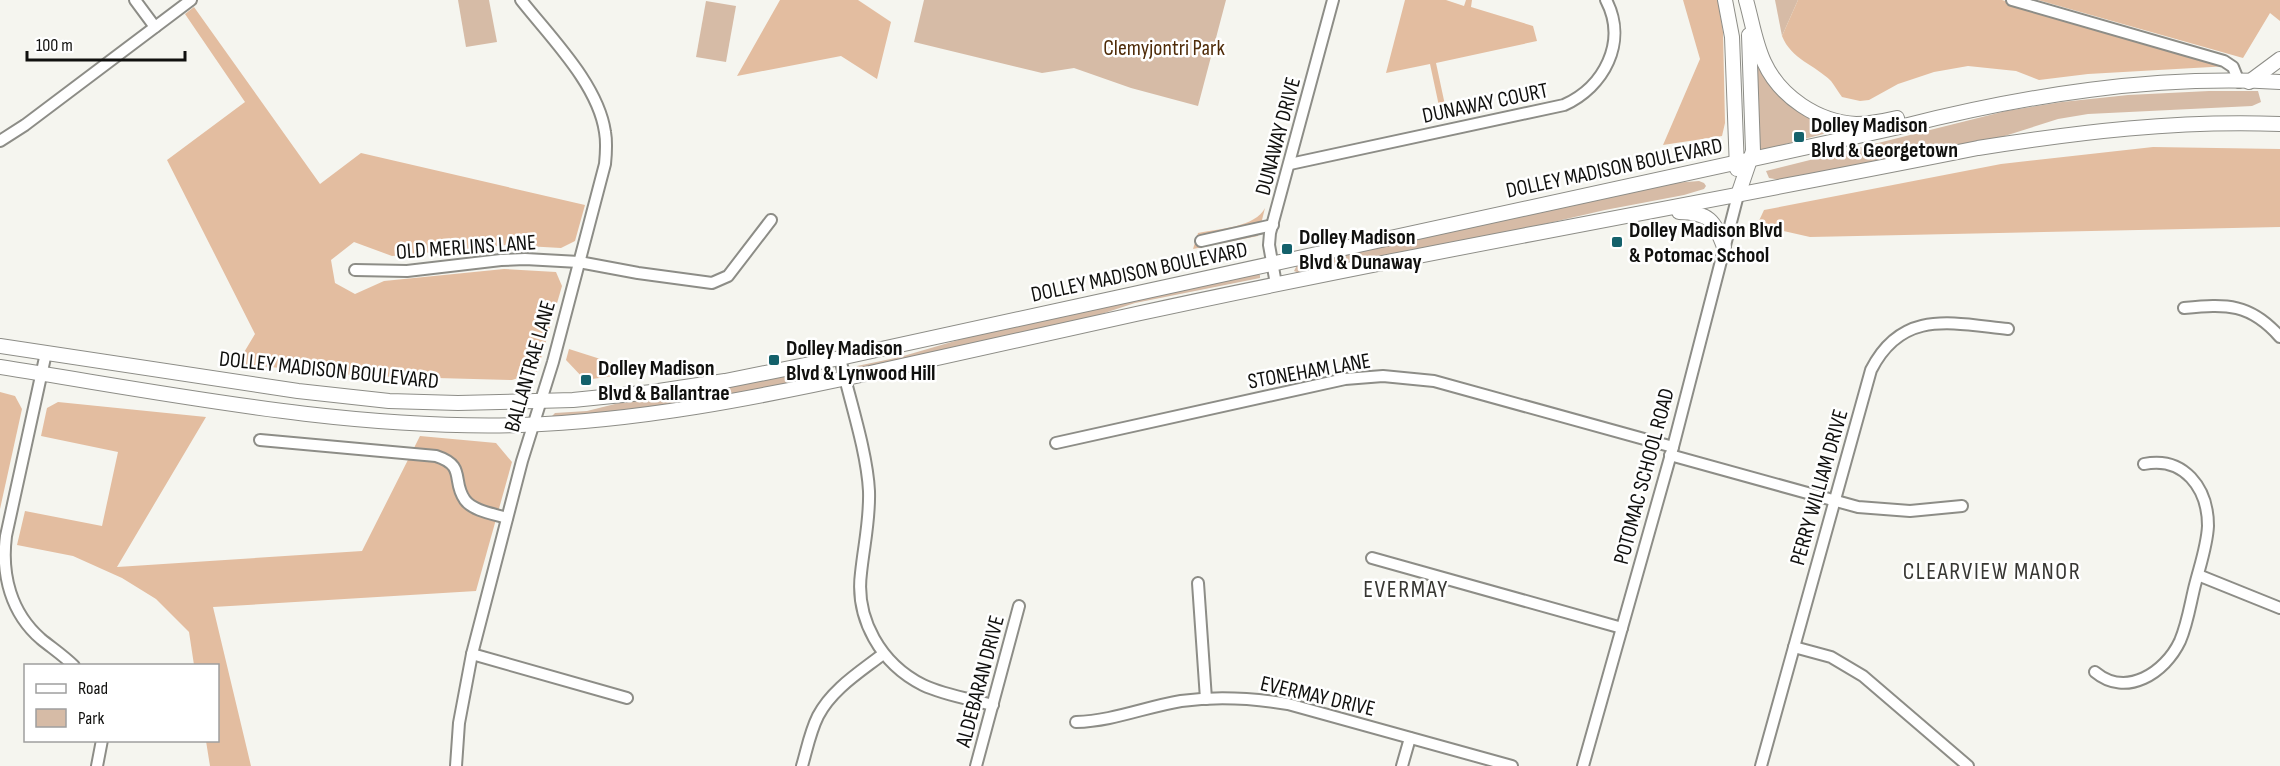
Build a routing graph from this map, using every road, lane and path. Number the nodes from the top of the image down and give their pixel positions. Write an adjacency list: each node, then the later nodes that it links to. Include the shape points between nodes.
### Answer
1 (135, 0): 9 (street)
2 (191, 0): 9 (street)
3 (521, 0): 25 (street, BALLANTRAE LANE, via 578,73 595,101 605,131 605,164)
4 (1333, 0): 18 (street, DUNAWAY DRIVE)
5 (1606, 0): 18 (street, DUNAWAY COURT, via 1615,30 1610,59 1597,82 1576,99 1564,105)
6 (1725, 0): 17 (main road, via 1732,37)
7 (1746, 0): 13 (main road, via 1769,70 1793,98 1815,113 1863,124); 16 (main road)
8 (2012, 0): 11 (street, via 2224,61)
9 (155, 27): 15 (street)
10 (2280, 59): 11 (main road)
11 (2244, 82): 12 (main road, DOLLEY MADISON BOULEVARD); 13 (main road, DOLLEY MADISON BOULEVARD, via 2104,88)
12 (2280, 82)
13 (1971, 109): 16 (main road, DOLLEY MADISON BOULEVARD)
14 (2280, 123): 19 (main road, DOLLEY MADISON BOULEVARD, via 2172,124 2067,134)
15 (0, 141)
16 (1752, 159): 17 (main road, DOLLEY MADISON BOULEVARD); 19 (main road)
17 (1736, 162): 19 (main road); 26 (main road, DOLLEY MADISON BOULEVARD)
18 (1290, 164): 22 (street, DUNAWAY DRIVE)
19 (1738, 195): 20 (main road, DOLLEY MADISON BOULEVARD); 24 (street, POTOMAC SCHOOL ROAD)
20 (1653, 212): 24 (main road, via 1704,216 1716,226); 28 (main road, DOLLEY MADISON BOULEVARD)
21 (771, 220): 25 (street, OLD MERLINS LANE, via 728,276 712,283)
22 (1273, 225): 23 (street); 26 (street, DUNAWAY DRIVE, via 1269,242)
23 (1201, 241)
24 (1724, 247): 42 (street, POTOMAC SCHOOL ROAD)
25 (579, 262): 27 (street, OLD MERLINS LANE, via 501,260 406,271); 38 (street, BALLANTRAE LANE)
26 (1273, 263): 28 (street, DUNAWAY DRIVE); 34 (main road, DOLLEY MADISON BOULEVARD)
27 (355, 270)
28 (1276, 284): 37 (main road, DOLLEY MADISON BOULEVARD)
29 (2184, 308): 31 (street, via 2232,306 2246,310 2269,324)
30 (2008, 329): 44 (street, PERRY WILLIAM DRIVE, via 1936,322 1910,329 1887,345 1871,370)
31 (2280, 337)
32 (0, 346): 33 (main road, DOLLEY MADISON BOULEVARD)
33 (46, 353): 36 (street); 38 (main road, DOLLEY MADISON BOULEVARD, via 248,385 371,399)
34 (840, 358): 37 (street); 38 (main road, DOLLEY MADISON BOULEVARD, via 672,390)
35 (0, 367): 36 (main road, DOLLEY MADISON BOULEVARD)
36 (41, 374): 39 (main road, DOLLEY MADISON BOULEVARD, via 350,418 450,425); 47 (street)
37 (845, 378): 39 (main road, DOLLEY MADISON BOULEVARD, via 670,411); 56 (street, via 869,487 868,534 861,572 862,608)
38 (540, 402): 39 (street, BALLANTRAE LANE)
39 (533, 424): 46 (street, BALLANTRAE LANE)
40 (260, 440): 46 (street, via 446,459 458,471 461,491 470,505)
41 (1056, 443): 42 (street, STONEHAM LANE, via 1345,379 1383,376 1434,381)
42 (1671, 451): 44 (street, STONEHAM LANE); 53 (street, POTOMAC SCHOOL ROAD)
43 (2144, 464): 49 (street, via 2157,461 2178,466 2201,494 2208,524)
44 (1835, 501): 45 (street, STONEHAM LANE, via 1893,511); 54 (street, PERRY WILLIAM DRIVE)
45 (1962, 506)
46 (507, 518): 55 (street, BALLANTRAE LANE)
47 (2, 546): 57 (street, via 6,580 18,612 39,637)
48 (1372, 558): 53 (street)
49 (2198, 575): 52 (street); 58 (street, via 2181,639 2165,664 2132,683 2109,681)
50 (1198, 583): 60 (street)
51 (1019, 606): 61 (street, ALDEBARAN DRIVE)
52 (2280, 608)
53 (1622, 628): 71 (street, POTOMAC SCHOOL ROAD)
54 (1794, 647): 72 (street, PERRY WILLIAM DRIVE); 73 (street, via 1830,657 1863,676)
55 (472, 654): 59 (street); 66 (street, BALLANTRAE LANE, via 464,687)
56 (883, 654): 61 (street, via 924,686); 67 (street, via 829,700 812,731)
57 (72, 664)
58 (2095, 672)
59 (627, 698)
60 (1206, 699): 62 (street, EVERMAY DRIVE, via 1113,719); 63 (street, EVERMAY DRIVE, via 1288,704)
61 (993, 705): 68 (street, ALDEBARAN DRIVE)
62 (1076, 722)
63 (1410, 738): 69 (street); 70 (street, EVERMAY DRIVE)
64 (102, 742): 65 (street)
65 (97, 766)
66 (456, 766)
67 (802, 766)
68 (976, 766)
69 (1402, 766)
70 (1512, 766)
71 (1583, 766)
72 (1761, 766)
73 (1968, 766)

